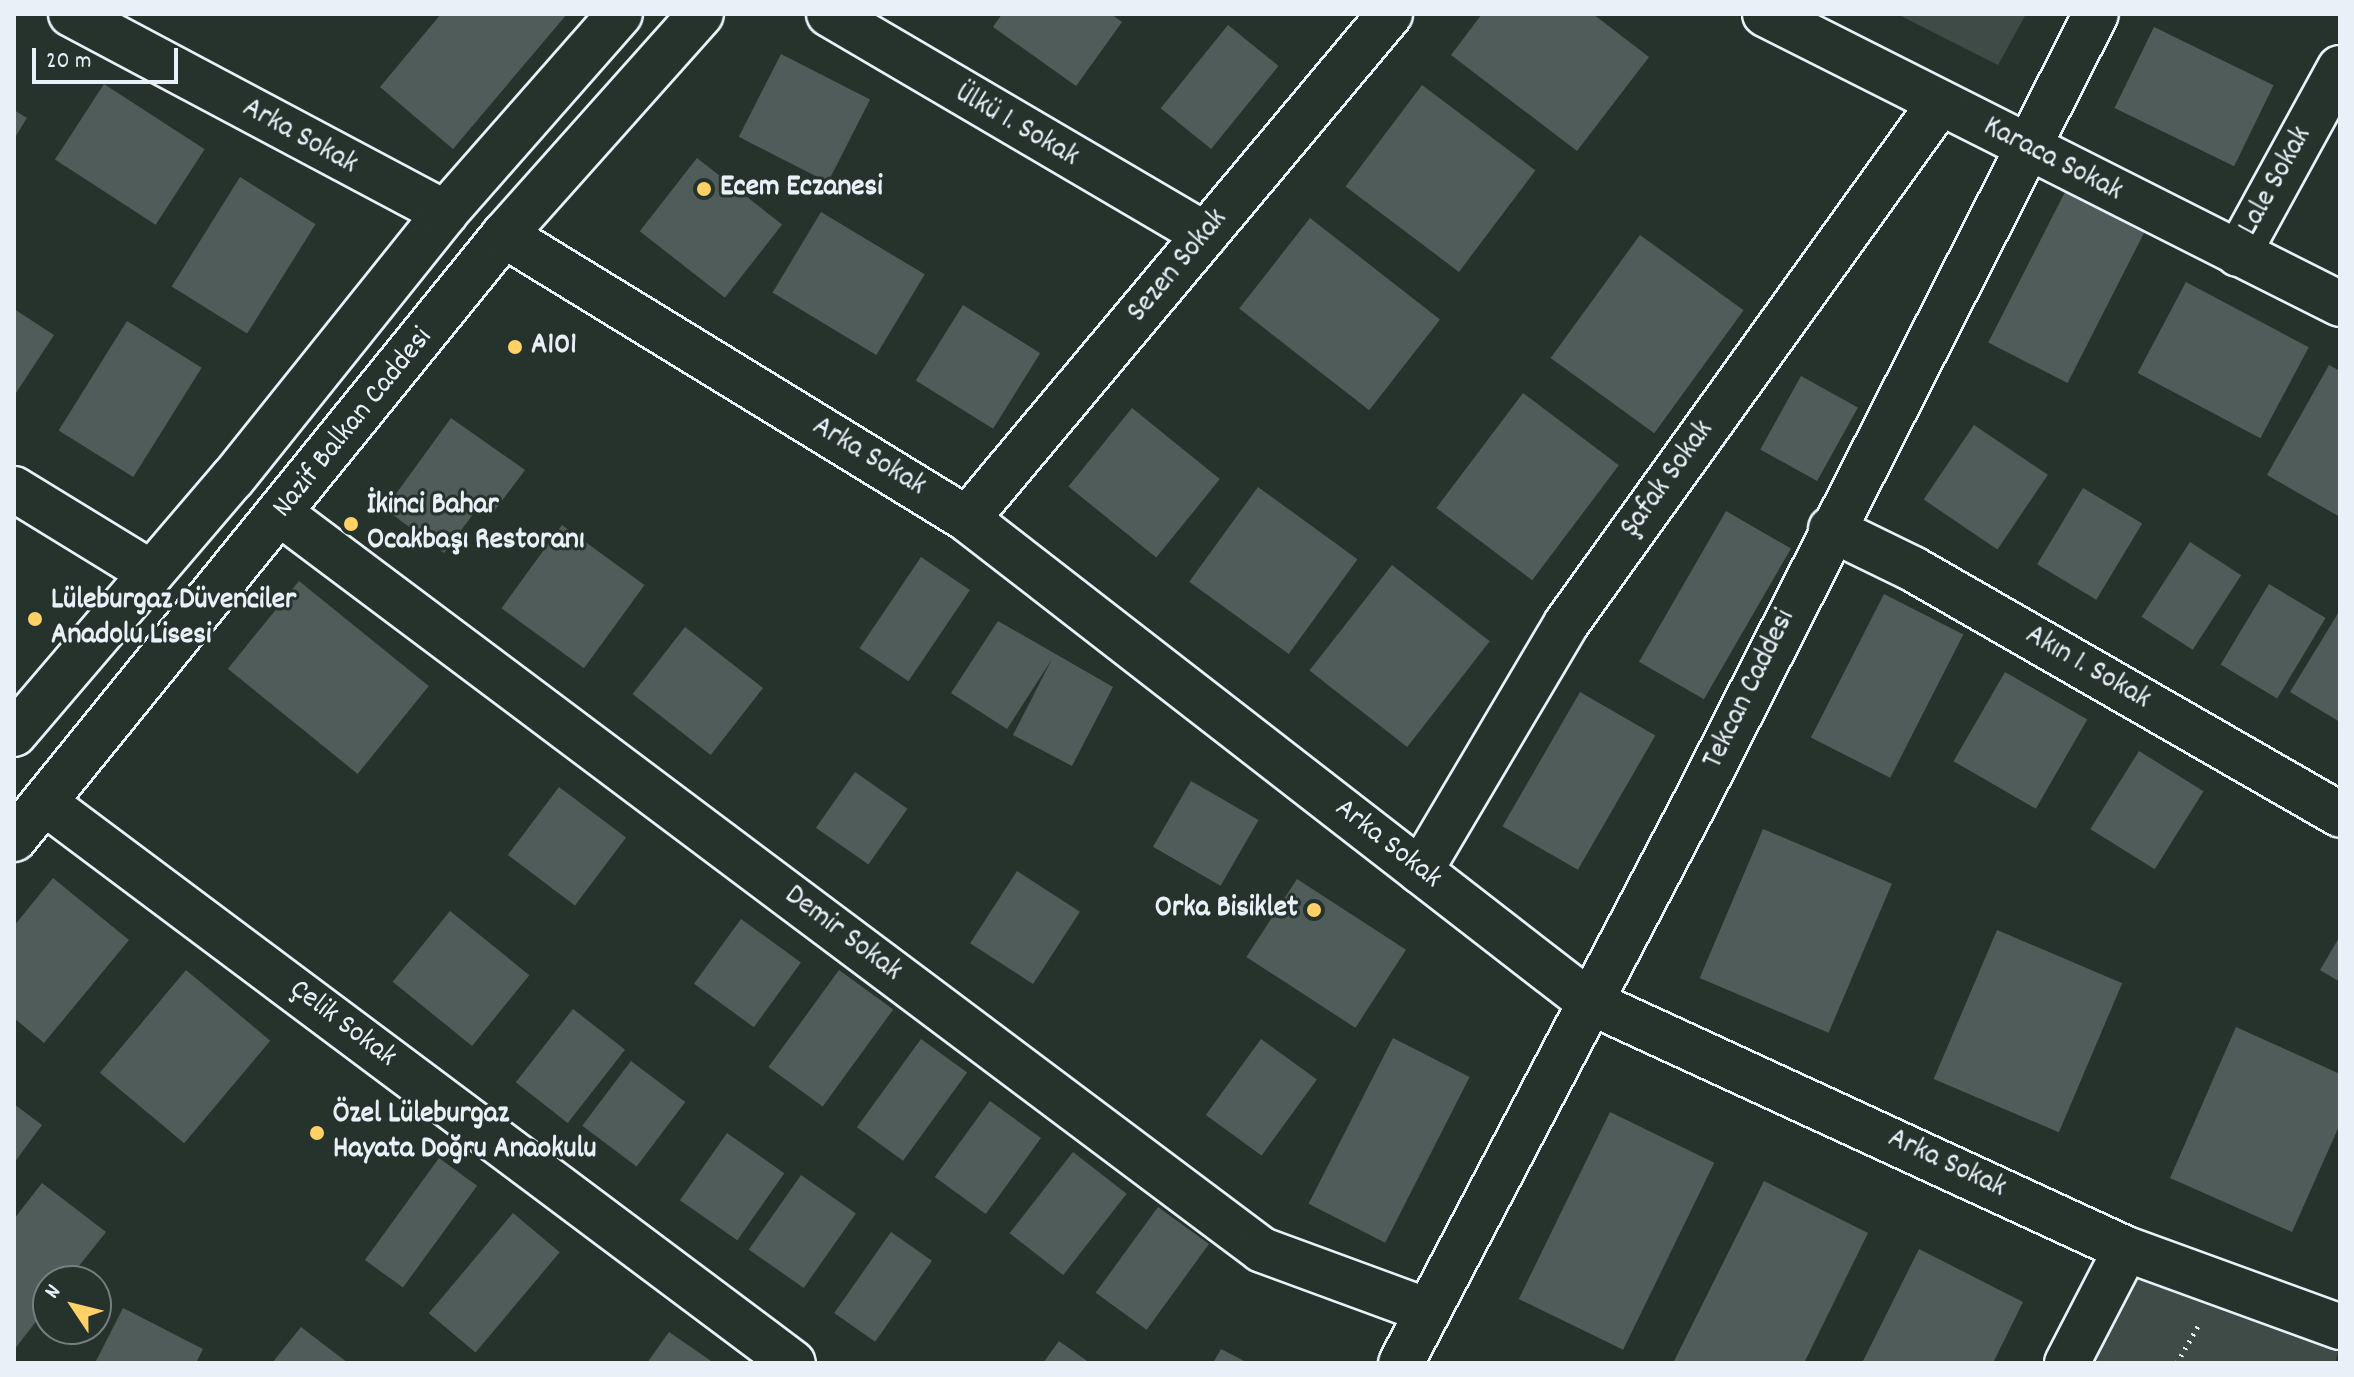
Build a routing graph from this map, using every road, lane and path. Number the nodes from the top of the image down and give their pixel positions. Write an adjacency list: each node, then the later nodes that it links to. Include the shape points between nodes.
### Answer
1 (71, 14): 11 (street, Arka Sokak)
2 (620, 14): 11 (street, Nazif Balkan Caddesi)
3 (701, 14): 12 (street, Nazif Balkan Caddesi)
4 (829, 14): 13 (street, Ülkü 1. Sokak)
5 (1390, 14): 13 (street, Sezen Sokak)
6 (1765, 14): 9 (street, Karaca Sokak)
7 (2096, 14): 10 (street, Tekcan Caddesi)
8 (2340, 68): 14 (street, Lale Sokak)
9 (1940, 103): 10 (street, Karaca Sokak); 25 (street, Şafak Sokak, via 1566,624)
10 (2026, 149): 14 (street, Karaca Sokak); 19 (street, Tekcan Caddesi)
11 (445, 213): 12 (street, Arka Sokak); 20 (street, Nazif Balkan Caddesi)
12 (504, 235): 17 (street, Nazif Balkan Caddesi); 18 (street, Arka Sokak)
13 (1205, 235): 18 (street, Sezen Sokak)
14 (2238, 254): 15 (street, Karaca Sokak)
15 (2340, 304)
16 (14, 489): 20 (street)
17 (281, 514): 22 (street, Nazif Balkan Caddesi); 28 (street, Demir Sokak, via 1262,1250)
18 (967, 519): 25 (street, Arka Sokak)
19 (1831, 529): 23 (street, Akın 1. Sokak, via 1913,569); 26 (street, Tekcan Caddesi)
20 (151, 573): 21 (street, Nazif Balkan Caddesi)
21 (14, 734)
22 (45, 803): 24 (street, Nazif Balkan Caddesi); 30 (street, Çelik Sokak)
23 (2340, 815)
24 (14, 839)
25 (1420, 871): 26 (street, Arka Sokak)
26 (1588, 1001): 27 (street, Arka Sokak); 28 (street, Tekcan Caddesi)
27 (2126, 1249): 29 (street, Arka Sokak); 32 (street)
28 (1428, 1311): 31 (street, Tekcan Caddesi)
29 (2340, 1327)
30 (793, 1363)
31 (1401, 1363)
32 (2067, 1363)

